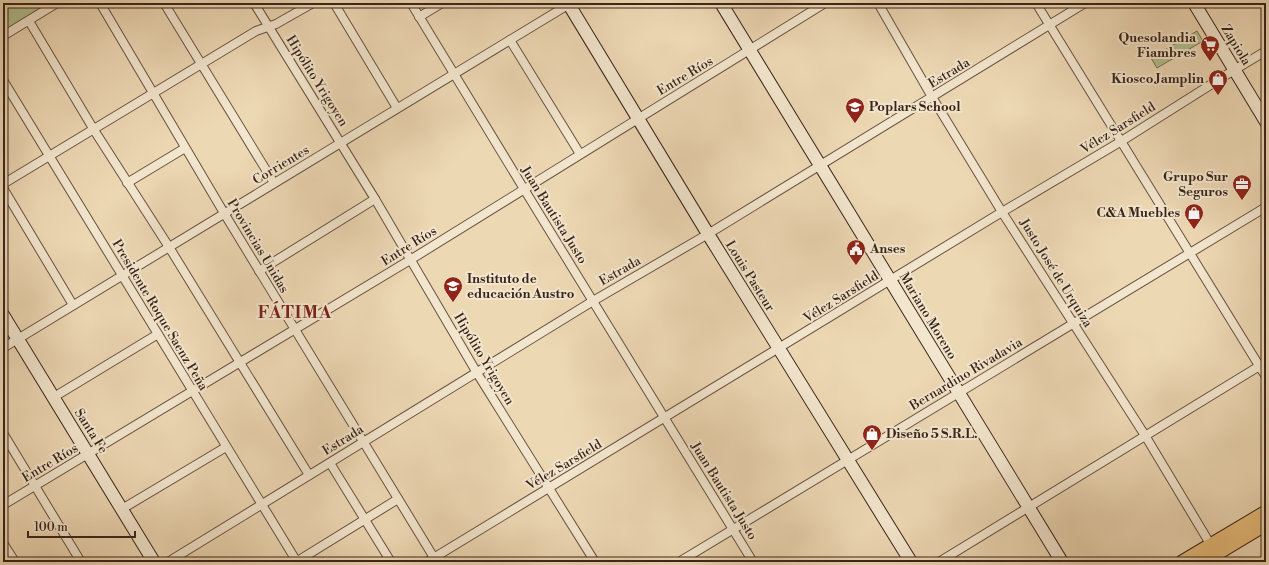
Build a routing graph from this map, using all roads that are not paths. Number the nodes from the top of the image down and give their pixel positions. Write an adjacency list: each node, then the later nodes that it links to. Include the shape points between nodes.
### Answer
1 (57, 3): 17 (street)
2 (100, 3): 28 (street, Provincias Unidas)
3 (164, 3): 24 (street)
4 (254, 3): 19 (street, Hipólito Yrigoyen)
5 (334, 3): 30 (street)
6 (411, 3): 16 (street, Juan Bautista Justo)
7 (442, 3): 16 (street)
8 (569, 3): 21 (street, Corrientes); 31 (street, Louis Pasteur)
9 (721, 3): 22 (street, Mariano Moreno)
10 (825, 3): 22 (street, Entre Ríos)
11 (878, 3): 29 (street, Justo José de Urquiza)
12 (1036, 3): 18 (street)
13 (1086, 3): 18 (street, Estrada)
14 (1194, 3): 25 (street, Zapiola)
15 (308, 4): 19 (street)
16 (419, 17): 26 (street, Juan Bautista Justo)
17 (29, 21): 20 (street); 33 (street)
18 (1050, 26): 29 (street, Estrada); 34 (street)
19 (268, 27): 24 (street, via 256,31); 35 (street, Hipólito Yrigoyen)
20 (3, 36)
21 (510, 40): 26 (street, Corrientes); 37 (street)
22 (749, 50): 31 (street, Entre Ríos); 39 (street, Mariano Moreno)
23 (1266, 51): 25 (street, Vélez Sarsfield)
24 (201, 65): 28 (street); 41 (street)
25 (1234, 70): 32 (street, Zapiola); 34 (street, Vélez Sarsfield)
26 (454, 74): 30 (street, Corrientes); 44 (street, Juan Bautista Justo)
27 (3, 80): 38 (street, Presidente Roque Saenz Peña)
28 (152, 94): 33 (street); 36 (street, Provincias Unidas)
29 (932, 97): 39 (street, Estrada); 47 (street, Justo José de Urquiza)
30 (397, 108): 35 (street, Corrientes)
31 (638, 118): 37 (street, Entre Ríos); 49 (street, Louis Pasteur)
32 (1266, 122)
33 (94, 130): 38 (street); 40 (street)
34 (1120, 142): 47 (street, Vélez Sarsfield); 51 (street)
35 (341, 143): 41 (street, Corrientes); 45 (street, Hipólito Yrigoyen)
36 (185, 148): 40 (street); 48 (street, Provincias Unidas)
37 (580, 154): 44 (street, Entre Ríos)
38 (49, 156): 42 (street); 54 (street, Presidente Roque Saenz Peña)
39 (820, 166): 49 (street, Estrada); 55 (street, Mariano Moreno)
40 (127, 183): 50 (street)
41 (274, 183): 48 (street, Corrientes)
42 (3, 184)
43 (3, 188): 57 (street)
44 (524, 189): 52 (street, Entre Ríos); 56 (street, Juan Bautista Justo)
45 (375, 199): 52 (street, Hipólito Yrigoyen); 53 (street)
46 (1266, 207): 51 (street, Bernardino Rivadavia)
47 (1002, 212): 55 (street, Vélez Sarsfield); 59 (street, Justo José de Urquiza)
48 (224, 213): 50 (street, Corrientes); 53 (street, Provincias Unidas)
49 (708, 234): 56 (street, Estrada); 64 (street, Louis Pasteur)
50 (169, 247): 54 (street, Corrientes); 65 (street)
51 (1189, 253): 59 (street, Bernardino Rivadavia); 66 (street)
52 (410, 260): 60 (street, Entre Ríos); 67 (street, Hipólito Yrigoyen)
53 (259, 271): 60 (street, Provincias Unidas)
54 (122, 275): 57 (street, Corrientes); 61 (street, Presidente Roque Saenz Peña)
55 (890, 280): 64 (street, Vélez Sarsfield); 70 (street, Mariano Moreno)
56 (593, 301): 67 (street, Estrada); 72 (street, Juan Bautista Justo)
57 (73, 305): 62 (street, Corrientes)
58 (3, 315): 62 (street, Santa Fe)
59 (1073, 323): 70 (street, Bernardino Rivadavia); 74 (street, Justo José de Urquiza)
60 (294, 330): 65 (street, Entre Ríos); 75 (street, Provincias Unidas)
61 (158, 334): 69 (street, Presidente Roque Saenz Peña); 71 (street)
62 (18, 339): 63 (street, Corrientes); 71 (street, Santa Fe)
63 (3, 348)
64 (779, 349): 72 (street, Vélez Sarsfield); 78 (street, Louis Pasteur)
65 (241, 362): 69 (street, Entre Ríos); 80 (street)
66 (1263, 364): 68 (street); 74 (street)
67 (477, 372): 75 (street, Estrada); 82 (street, Hipólito Yrigoyen)
68 (1266, 377)
69 (192, 391): 76 (street, Presidente Roque Saenz Peña); 77 (street, Entre Ríos)
70 (958, 392): 78 (street, Bernardino Rivadavia); 86 (street, Mariano Moreno)
71 (54, 397): 77 (street, Santa Fe)
72 (664, 418): 82 (street, Vélez Sarsfield); 91 (street, Juan Bautista Justo)
73 (3, 433): 81 (street)
74 (1146, 437): 86 (street); 93 (street, Justo José de Urquiza)
75 (363, 442): 79 (street, Estrada); 83 (street, Provincias Unidas)
76 (226, 447): 85 (street, Presidente Roque Saenz Peña); 87 (street)
77 (88, 454): 81 (street, Entre Ríos); 87 (street, Santa Fe)
78 (848, 460): 91 (street, Bernardino Rivadavia); 104 (street, Louis Pasteur)
79 (330, 463): 80 (street, Estrada); 89 (street)
80 (309, 475): 85 (street, Estrada)
81 (35, 485): 84 (street, Entre Ríos); 96 (street)
82 (549, 488): 94 (street, Vélez Sarsfield); 101 (street, Hipólito Yrigoyen)
83 (398, 499): 89 (street); 94 (street, Provincias Unidas)
84 (3, 505)
85 (262, 505): 98 (street, Estrada); 99 (street, Presidente Roque Saenz Peña)
86 (1029, 508): 105 (street); 106 (street, Mariano Moreno)
87 (122, 509): 97 (street, Santa Fe)
88 (1266, 512): 93 (main road)
89 (365, 520): 99 (street); 100 (street)
90 (1266, 524): 93 (main road)
91 (733, 529): 102 (street, Bernardino Rivadavia); 103 (street, Juan Bautista Justo)
92 (3, 543): 95 (street)
93 (1216, 553): 107 (main road); 108 (main road)
94 (433, 561)
95 (15, 562)
96 (81, 562)
97 (154, 562)
98 (168, 562)
99 (296, 562)
100 (391, 562)
101 (595, 562)
102 (679, 562)
103 (753, 562)
104 (911, 562)
105 (939, 562)
106 (1062, 562)
107 (1182, 562)
108 (1203, 562)

